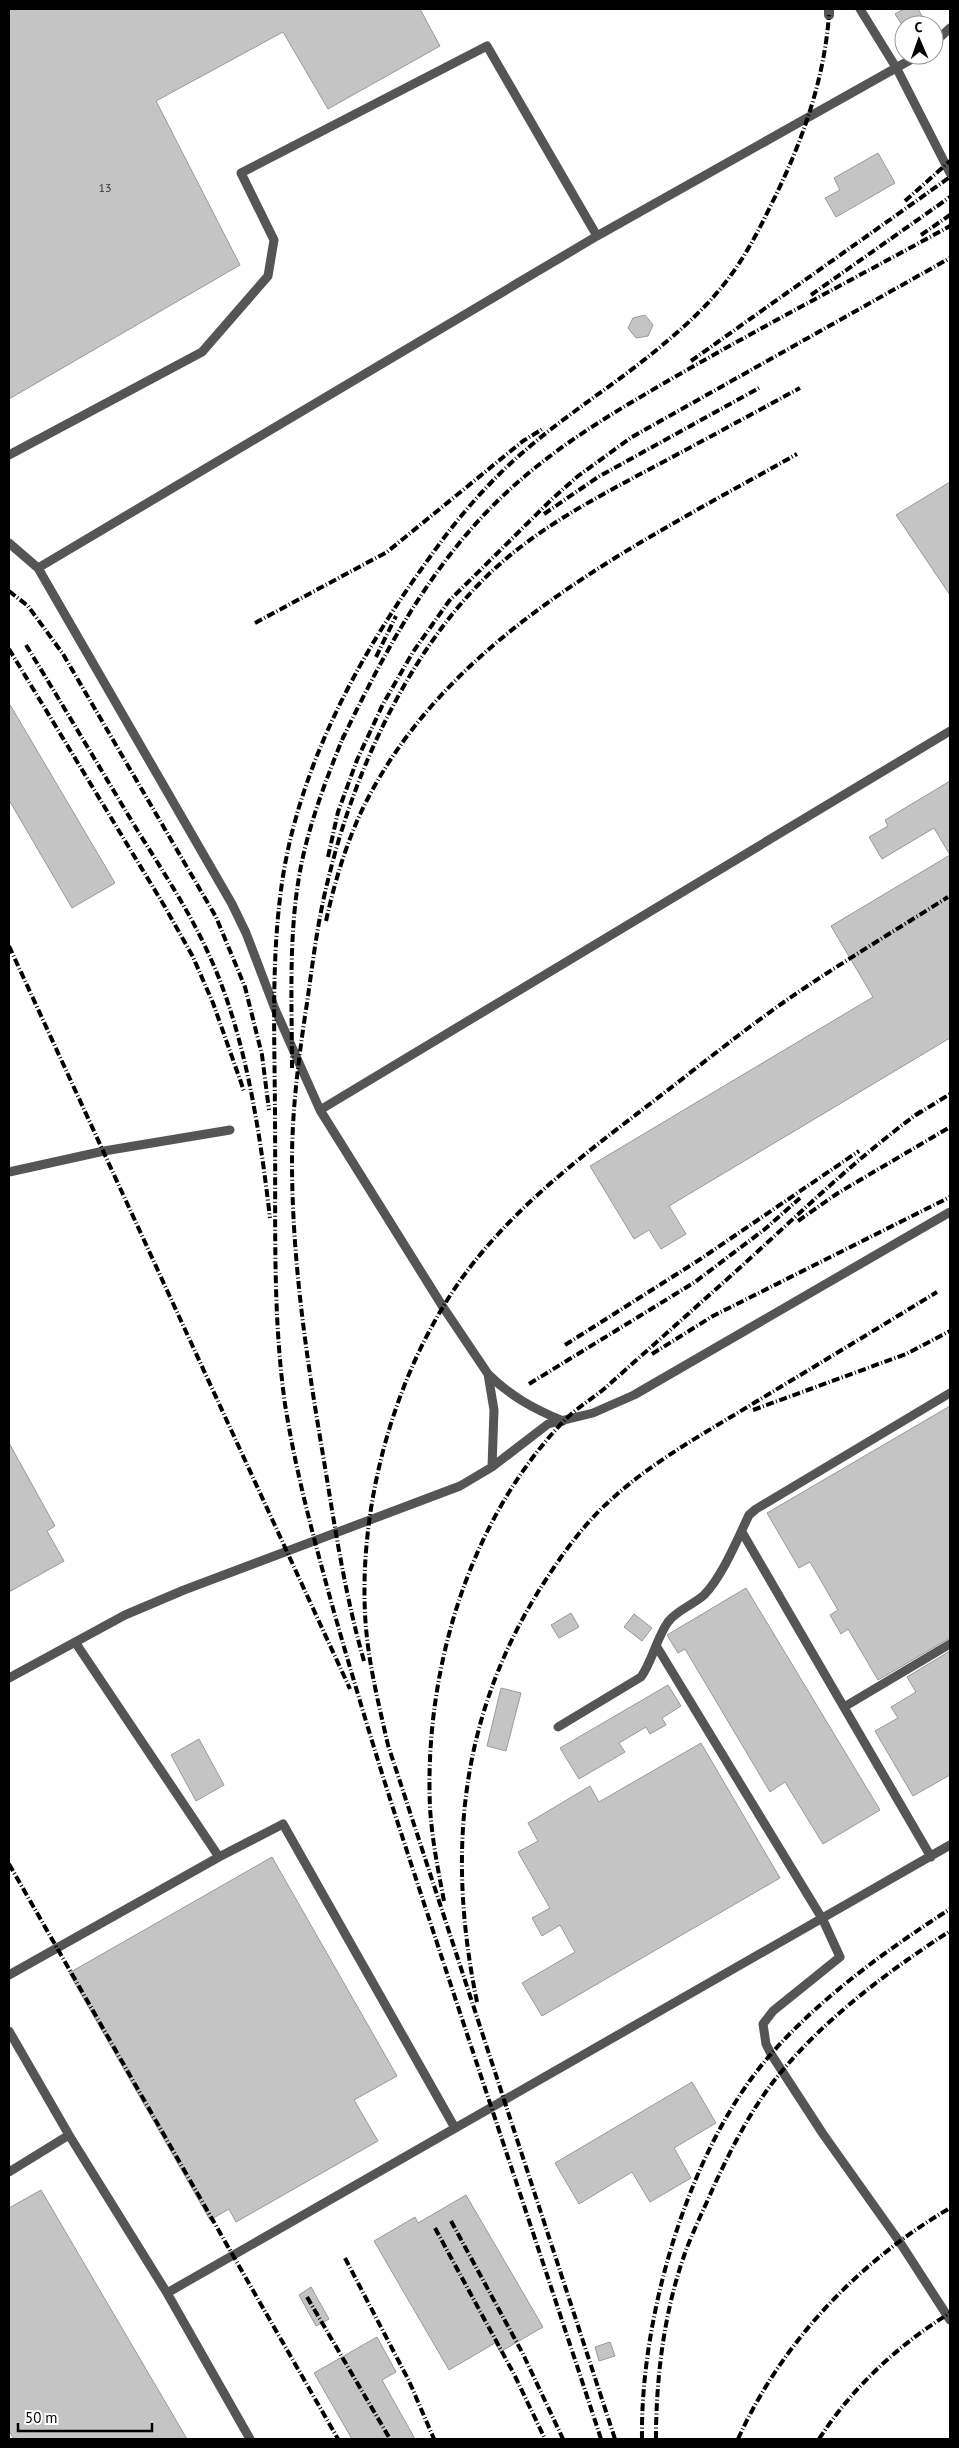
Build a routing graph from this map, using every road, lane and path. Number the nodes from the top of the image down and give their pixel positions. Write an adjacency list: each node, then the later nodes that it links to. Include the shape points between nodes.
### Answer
1 (860, 9): 3 (lane)
2 (902, 65): 3 (lane)
3 (897, 68): 4 (lane); 5 (lane)
4 (950, 173)
5 (597, 236): 6 (lane, via 487,46 241,173 274,240 268,276 202,352); 8 (lane)
6 (9, 455)
7 (9, 544): 8 (lane)
8 (38, 568): 10 (lane, via 232,904)
9 (950, 731): 10 (lane)
10 (320, 1110): 14 (lane)
11 (230, 1130): 12 (lane, via 104,1151)
12 (9, 1172)
13 (950, 1212): 16 (lane, via 634,1394 593,1413)
14 (488, 1374): 16 (lane, via 520,1401); 17 (lane, via 494,1410)
15 (950, 1393): 18 (lane, via 756,1509 749,1515)
16 (563, 1422): 17 (lane, via 540,1429)
17 (492, 1467): 19 (lane, via 460,1486 184,1590 125,1615)
18 (742, 1532): 21 (lane, via 710,1588 696,1602 673,1615); 23 (lane)
19 (75, 1642): 22 (lane); 26 (lane)
20 (950, 1644): 23 (lane)
21 (657, 1647): 24 (lane, via 641,1677); 28 (lane)
22 (9, 1678)
23 (844, 1707): 27 (lane)
24 (558, 1726)
25 (950, 1845): 27 (lane)
26 (219, 1857): 29 (lane); 31 (lane, via 283,1824)
27 (931, 1857): 28 (lane)
28 (823, 1920): 31 (lane); 35 (lane, via 840,1957 773,2011 763,2024 766,2044)
29 (9, 1975)
30 (9, 2031): 32 (lane)
31 (455, 2128): 34 (lane)
32 (69, 2135): 33 (lane); 34 (lane)
33 (9, 2172)
34 (167, 2293): 36 (lane)
35 (950, 2320)
36 (250, 2439)

